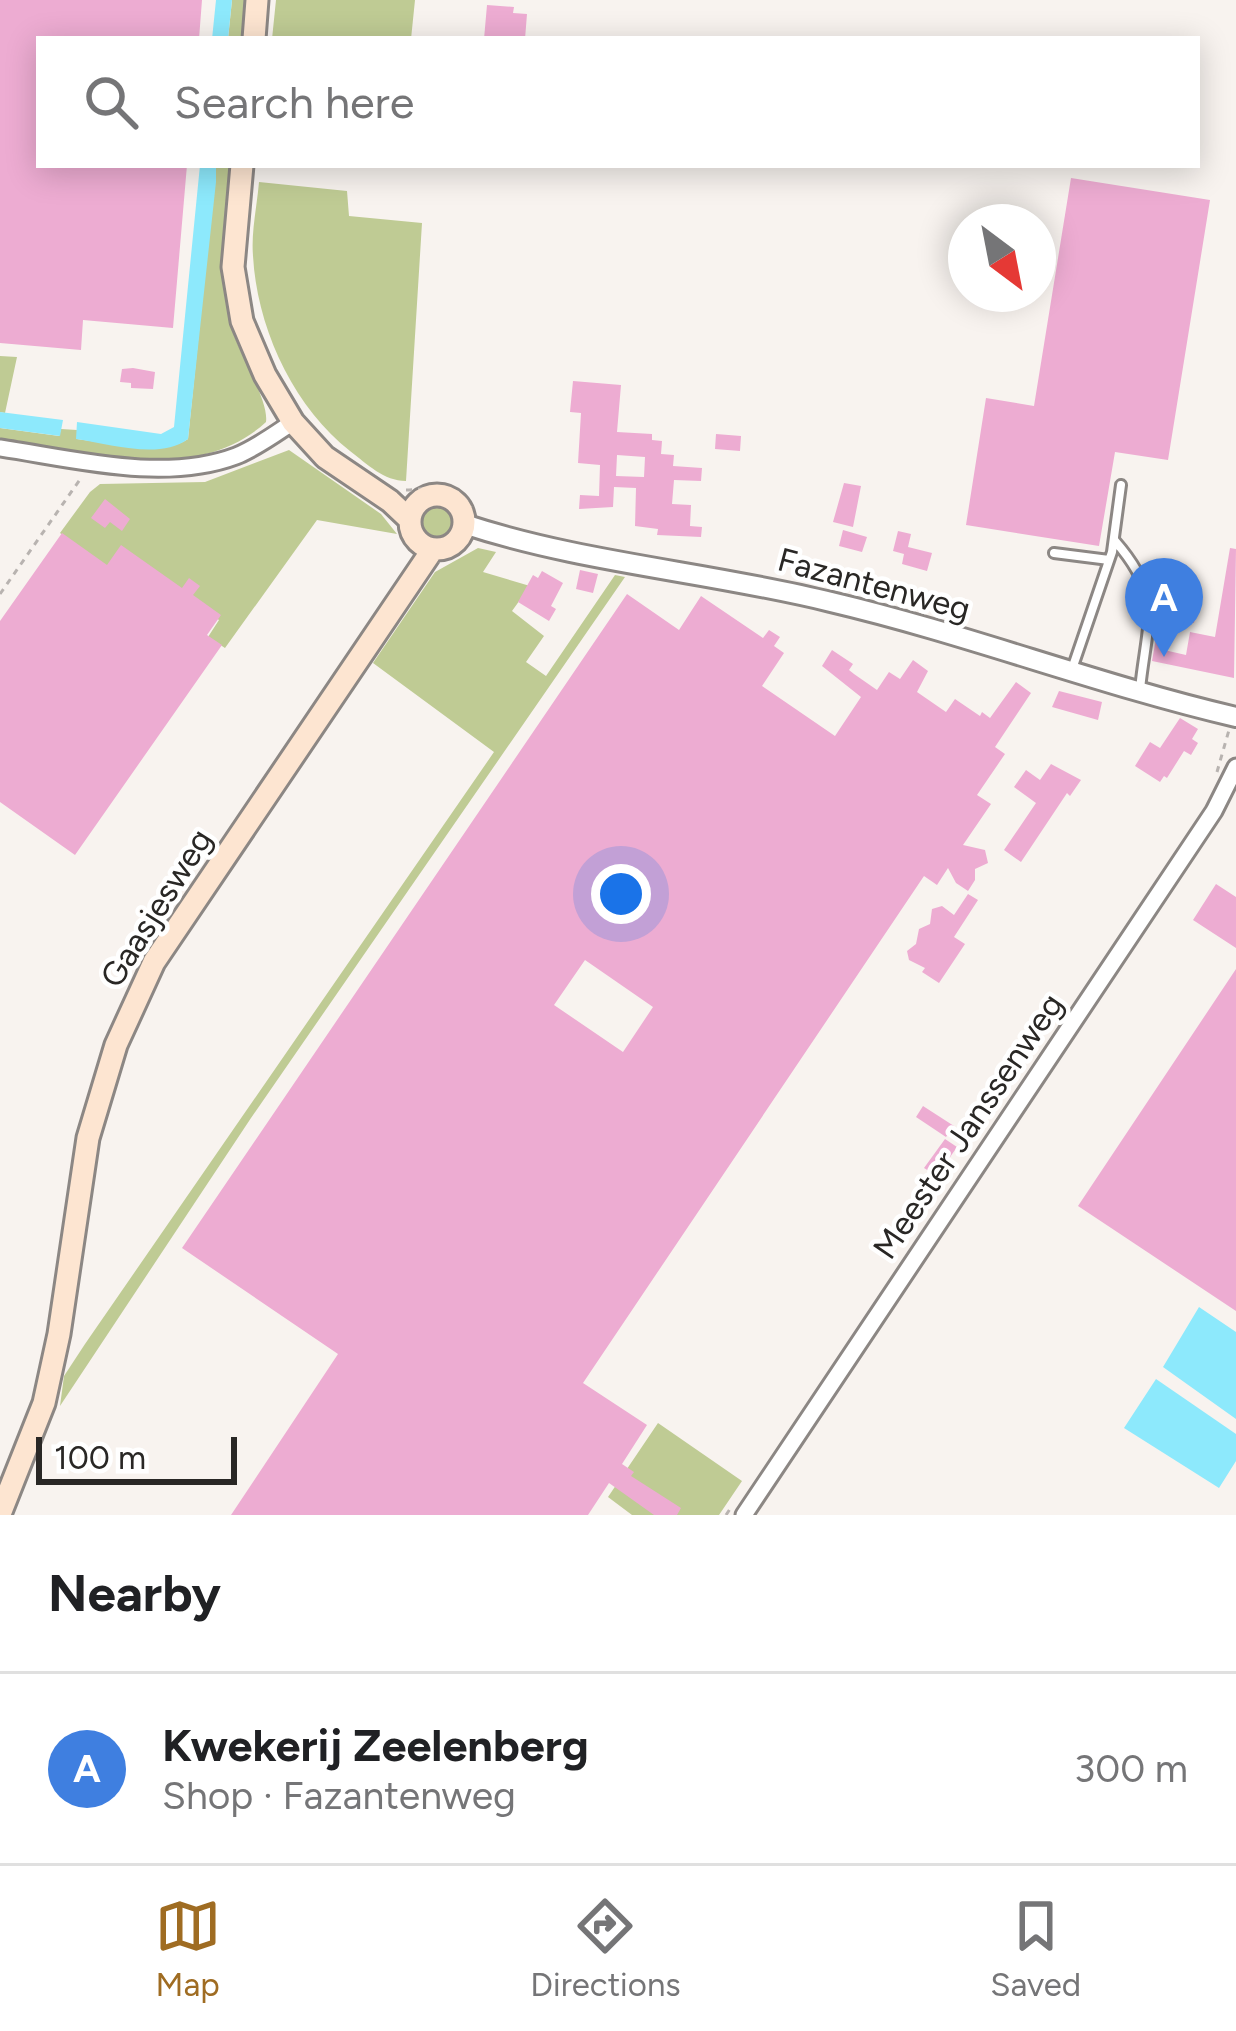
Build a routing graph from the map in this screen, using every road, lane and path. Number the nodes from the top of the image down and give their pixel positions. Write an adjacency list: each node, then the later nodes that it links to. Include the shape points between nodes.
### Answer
1 (257, 0): 2 (main road)
2 (254, 36)
3 (242, 168): 4 (main road, via 233,267 242,321)
4 (293, 422): 6 (street, via 217,462 170,468); 8 (main road, via 325,457)
5 (0, 448): 6 (street)
6 (92, 461): 14 (path)
7 (1121, 485): 10 (lane)
8 (412, 512): 9 (main road, via 433,494 446,495 461,509); 11 (main road, via 411,532)
9 (462, 530): 11 (main road, via 447,547); 15 (street, Fazantenweg, via 832,602)
10 (1114, 540): 13 (lane); 16 (lane, via 1144,579 1150,603)
11 (426, 546): 20 (main road, Gaasjesweg, via 154,962 116,1045 88,1138 44,1403)
12 (1054, 553): 13 (lane)
13 (1109, 560): 15 (lane)
14 (0, 594)
15 (1071, 673): 16 (street, Fazantenweg)
16 (1140, 694): 17 (street, Fazantenweg)
17 (1234, 716): 19 (path)
18 (1236, 767): 21 (street, Meester Janssenweg)
19 (1213, 782)
20 (0, 1514)
21 (744, 1515)

